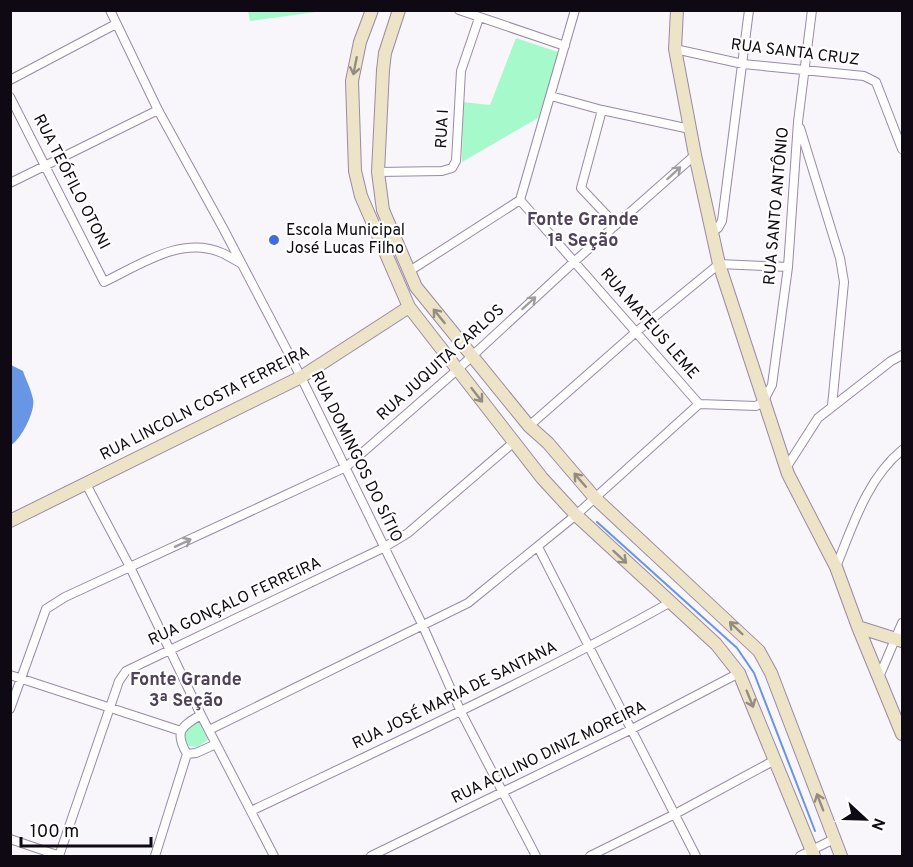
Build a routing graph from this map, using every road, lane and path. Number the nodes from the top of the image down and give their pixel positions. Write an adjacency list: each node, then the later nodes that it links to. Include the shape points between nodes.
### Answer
1 (110, 10): 10 (street, RUA DOMINGOS DO SÍTIO)
2 (372, 10): 35 (street, one-way to 35, via 352,81 355,171 361,196)
3 (399, 10): 25 (street, via 385,53)
4 (459, 10): 9 (street)
5 (575, 10): 11 (street)
6 (677, 10): 12 (street)
7 (749, 10): 13 (street)
8 (812, 10): 14 (street, RUA SANTO ANTÔNIO)
9 (479, 18): 11 (street); 25 (street, RUA I, via 461,70 456,161 452,168)
10 (116, 24): 15 (street); 18 (street, RUA DOMINGOS DO SÍTIO)
11 (565, 46): 16 (street)
12 (675, 49): 13 (street, RUA SANTA CRUZ); 21 (street)
13 (743, 64): 14 (street, RUA SANTA CRUZ); 29 (street, via 722,221)
14 (806, 71): 20 (street, RUA SANTO ANTÔNIO); 22 (street, RUA SANTA CRUZ, via 864,76 876,82)
15 (10, 80)
16 (551, 96): 19 (street); 27 (street)
17 (10, 97): 24 (street, RUA TEÓFILO OTONI)
18 (158, 110): 24 (street); 32 (street, RUA DOMINGOS DO SÍTIO)
19 (602, 110): 21 (street); 28 (street, via 581,188)
20 (798, 122): 33 (street, RUA SANTO ANTÔNIO); 43 (street, via 844,282)
21 (690, 129): 23 (street)
22 (903, 148)
23 (695, 155): 28 (street, RUA JUQUITA CARLOS, one-way to 23); 29 (street)
24 (45, 165): 26 (street); 32 (street, RUA TEÓFILO OTONI, via 105,282 172,250 189,247 223,253)
25 (378, 172): 34 (street, via 383,210)
26 (10, 183)
27 (520, 200): 30 (street, RUA MATEUS LEME); 34 (street)
28 (616, 225): 30 (street, RUA JUQUITA CARLOS)
29 (712, 232): 31 (street)
30 (574, 261): 36 (street, RUA MATEUS LEME); 38 (street, RUA JUQUITA CARLOS, one-way to 30)
31 (719, 264): 33 (street); 36 (street); 41 (street)
32 (243, 265): 40 (street, RUA DOMINGOS DO SÍTIO)
33 (788, 267): 41 (street, RUA SANTO ANTÔNIO, via 772,385)
34 (408, 272): 38 (street, one-way to 34)
35 (409, 307): 39 (street); 40 (street, RUA LINCOLN COSTA FERREIRA)
36 (636, 332): 42 (street, RUA MATEUS LEME); 44 (street)
37 (903, 355): 43 (street)
38 (471, 356): 39 (street, RUA JUQUITA CARLOS); 44 (street)
39 (457, 370): 45 (street, one-way to 45); 47 (street, RUA JUQUITA CARLOS)
40 (301, 377): 47 (street, RUA DOMINGOS DO SÍTIO); 49 (street, RUA LINCOLN COSTA FERREIRA)
41 (763, 402): 42 (street, RUA MATEUS LEME, via 756,406); 48 (street)
42 (699, 404): 50 (street)
43 (832, 406): 48 (street, via 818,418)
44 (529, 426): 50 (street, one-way to 44)
45 (514, 442): 51 (street); 54 (street, RUA GONÇALO FERREIRA, via 408,533)
46 (903, 450): 56 (street, via 873,481)
47 (346, 467): 54 (street, RUA DOMINGOS DO SÍTIO); 55 (street, RUA JUQUITA CARLOS, one-way to 47)
48 (786, 468): 56 (street)
49 (86, 484): 52 (street, RUA LINCOLN COSTA FERREIRA); 55 (street)
50 (595, 498): 51 (street); 83 (street, one-way to 50, via 759,651)
51 (576, 515): 53 (street); 57 (street, one-way to 57)
52 (10, 521)
53 (538, 547): 59 (street, via 468,603); 62 (street)
54 (383, 548): 59 (street, RUA DOMINGOS DO SÍTIO); 63 (street, RUA GONÇALO FERREIRA)
55 (130, 567): 63 (street); 67 (street, RUA JUQUITA CARLOS, via 46,609)
56 (836, 567): 60 (street)
57 (669, 603): 62 (street, RUA JOSÉ MARIA DE SANTANA); 64 (street, via 716,644)
58 (903, 623): 61 (street)
59 (422, 624): 70 (street, RUA DOMINGOS DO SÍTIO); 73 (street)
60 (858, 627): 61 (street); 66 (street)
61 (900, 640): 66 (street)
62 (589, 648): 70 (street, RUA JOSÉ MARIA DE SANTANA); 74 (street)
63 (171, 651): 68 (street, RUA GONÇALO FERREIRA, via 126,671); 71 (street)
64 (739, 673): 74 (street, RUA ACILINO DINIZ MOREIRA); 78 (street, one-way to 78)
65 (10, 675): 67 (street)
66 (879, 677): 75 (street)
67 (21, 679): 68 (street); 69 (street)
68 (110, 707): 72 (street); 85 (street, RUA GONÇALO FERREIRA)
69 (10, 709)
70 (461, 712): 79 (street, RUA DOMINGOS DO SÍTIO); 80 (street, RUA JOSÉ MARIA DE SANTANA)
71 (201, 715): 72 (street); 73 (street)
72 (181, 730): 77 (street, via 181,743)
73 (209, 730): 76 (street)
74 (630, 730): 79 (street, RUA ACILINO DINIZ MOREIRA); 81 (street)
75 (903, 734)
76 (216, 744): 77 (street); 80 (street)
77 (188, 754): 86 (street)
78 (775, 760): 81 (street); 84 (street)
79 (502, 792): 88 (street, RUA ACILINO DINIZ MOREIRA); 89 (street, RUA DOMINGOS DO SÍTIO)
80 (251, 811): 87 (street)
81 (675, 814): 90 (street); 91 (street)
82 (10, 839): 85 (street)
83 (834, 839): 84 (street); 93 (street)
84 (813, 854): 92 (street)
85 (60, 856)
86 (155, 856)
87 (274, 856)
88 (371, 856)
89 (536, 856)
90 (590, 856)
91 (696, 856)
92 (800, 856)
93 (840, 856)

